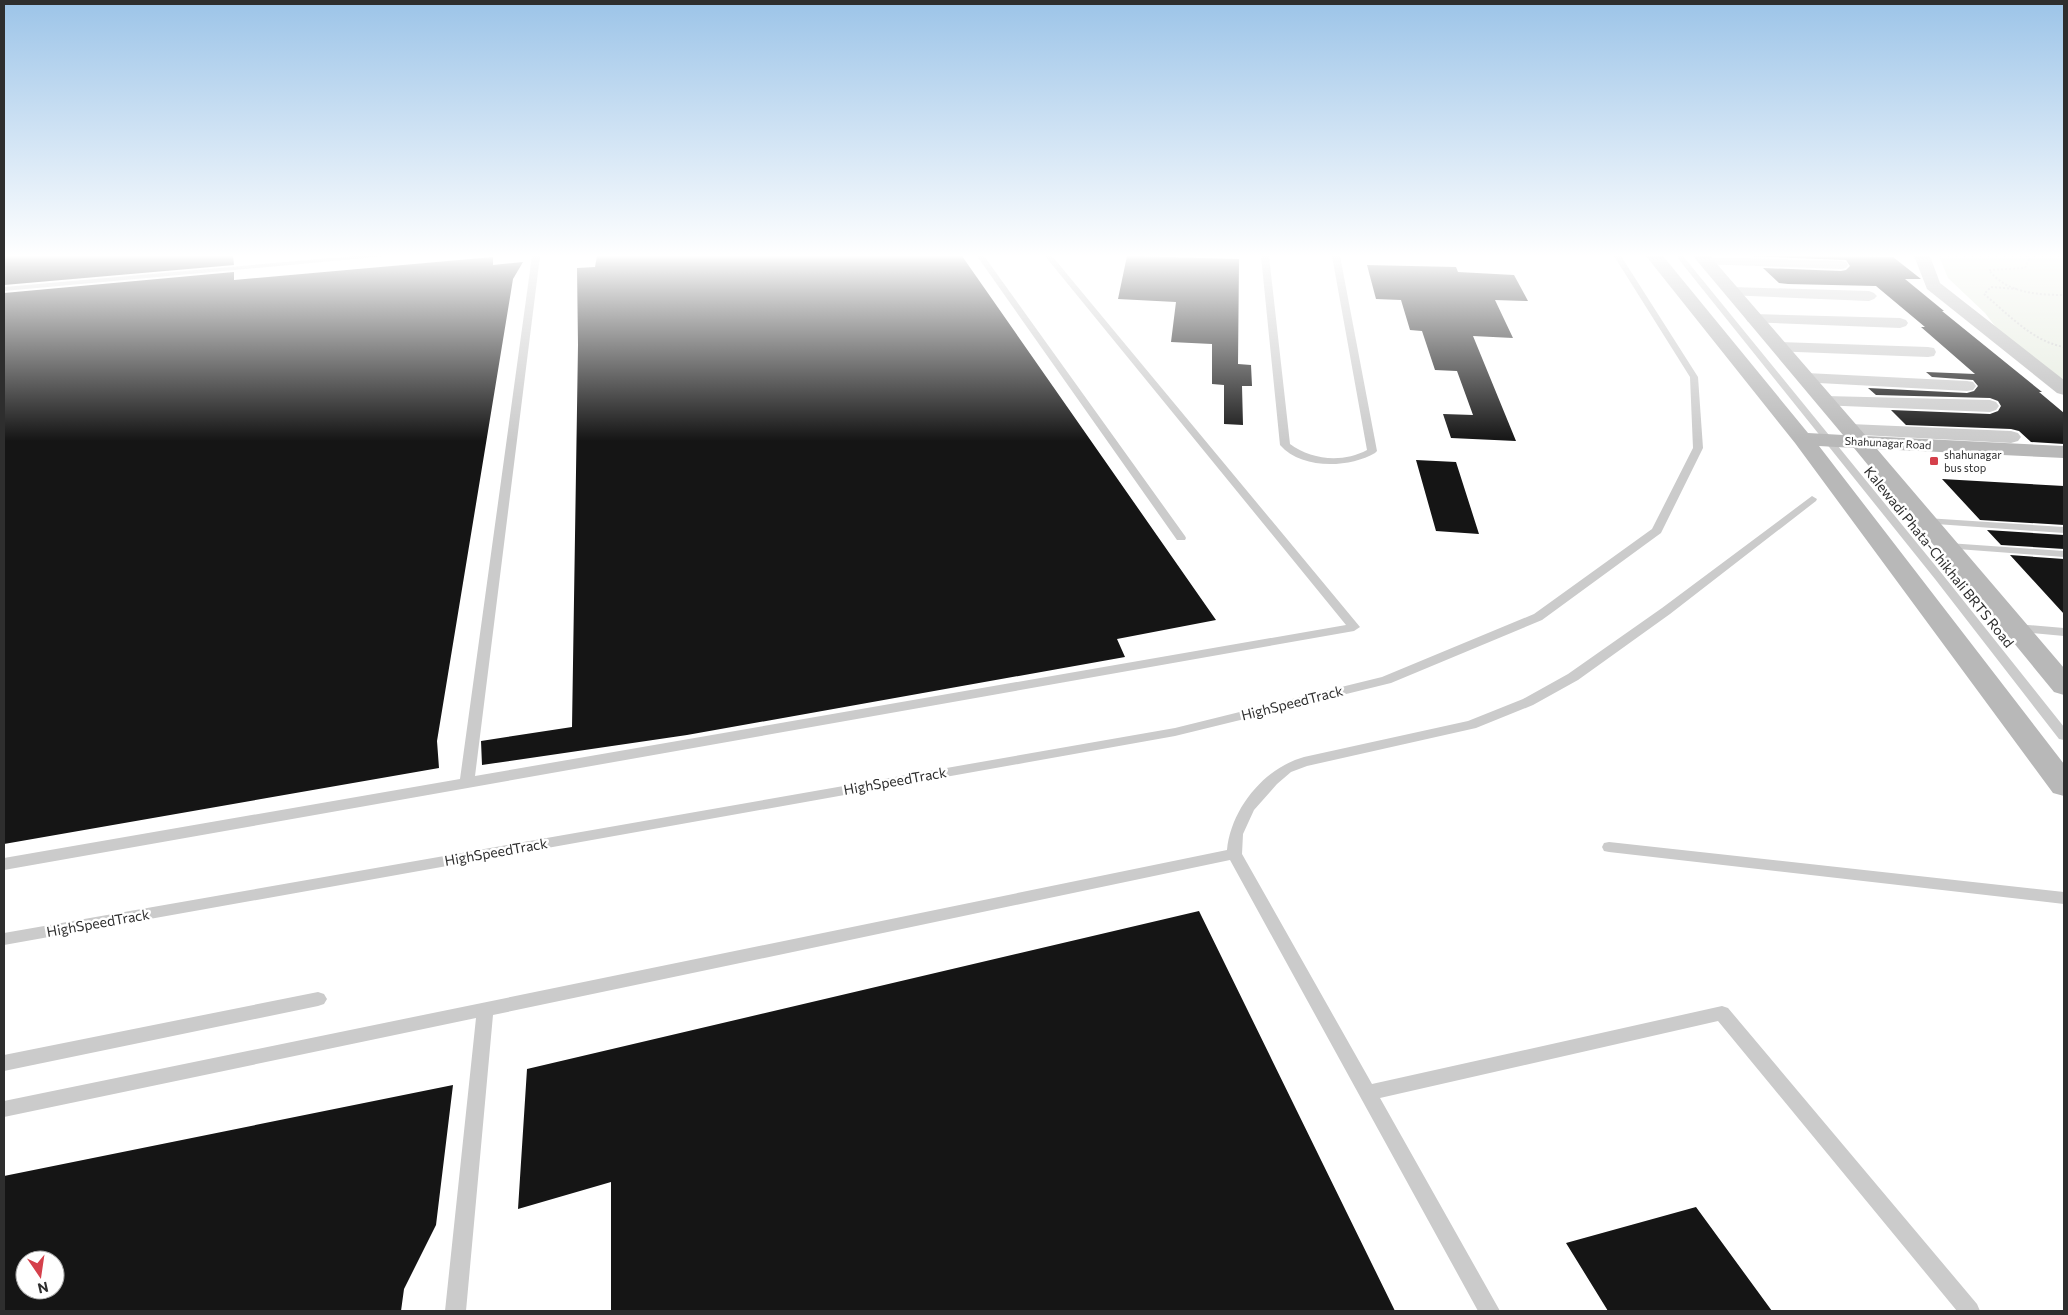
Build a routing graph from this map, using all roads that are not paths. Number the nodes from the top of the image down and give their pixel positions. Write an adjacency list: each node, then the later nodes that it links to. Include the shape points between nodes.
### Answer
1 (528, 317): 34 (lane)
2 (1024, 317): 27 (lane)
3 (1099, 317): 34 (lane, via 1354,627)
4 (1271, 317): 5 (lane, via 1285,445 1291,451 1309,457 1341,461 1355,460 1372,451)
5 (1347, 317)
6 (1656, 317): 40 (lane, HighSpeedTrack, via 1694,377 1698,448 1657,531 1538,617 1386,680 1175,732)
7 (1704, 317): 21 (main road)
8 (1728, 317): 22 (lane, Kalewadi Phata-Chikhali BRTS Road)
9 (1974, 317): 16 (main road)
10 (1754, 319): 11 (street); 12 (main road)
11 (1900, 323)
12 (1778, 347): 13 (street); 14 (main road)
13 (1928, 352)
14 (1806, 378): 15 (street); 17 (main road)
15 (1967, 386)
16 (2064, 389)
17 (1825, 401): 18 (street); 19 (main road)
18 (1990, 406)
19 (1855, 436): 20 (street); 22 (main road, Shahunagar Road); 23 (main road, Shahunagar Road); 25 (main road)
20 (2011, 437)
21 (1802, 439): 22 (main road, Shahunagar Road); 35 (main road)
22 (1827, 440): 33 (lane, Kalewadi Phata-Chikhali BRTS Road)
23 (2064, 452)
24 (1812, 499): 37 (lane, via 1666,611 1573,677 1528,702 1471,725 1304,762 1286,769 1248,808 1236,834)
25 (1926, 521): 26 (lane); 28 (main road)
26 (2064, 530)
27 (1181, 538)
28 (1948, 546): 29 (lane); 30 (main road)
29 (2064, 554)
30 (2016, 628): 31 (lane); 32 (main road)
31 (2064, 632)
32 (2064, 686)
33 (2064, 736)
34 (467, 782): 38 (lane)
35 (2064, 785)
36 (1610, 847): 39 (lane)
37 (1234, 854): 42 (lane); 44 (lane)
38 (4, 864)
39 (2064, 898)
40 (4, 939)
41 (318, 999): 43 (lane)
42 (484, 1011): 45 (lane); 46 (lane)
43 (4, 1063)
44 (1368, 1094): 47 (lane); 48 (lane, via 1722,1013)
45 (4, 1109)
46 (456, 1311)
47 (1489, 1311)
48 (1970, 1311)

